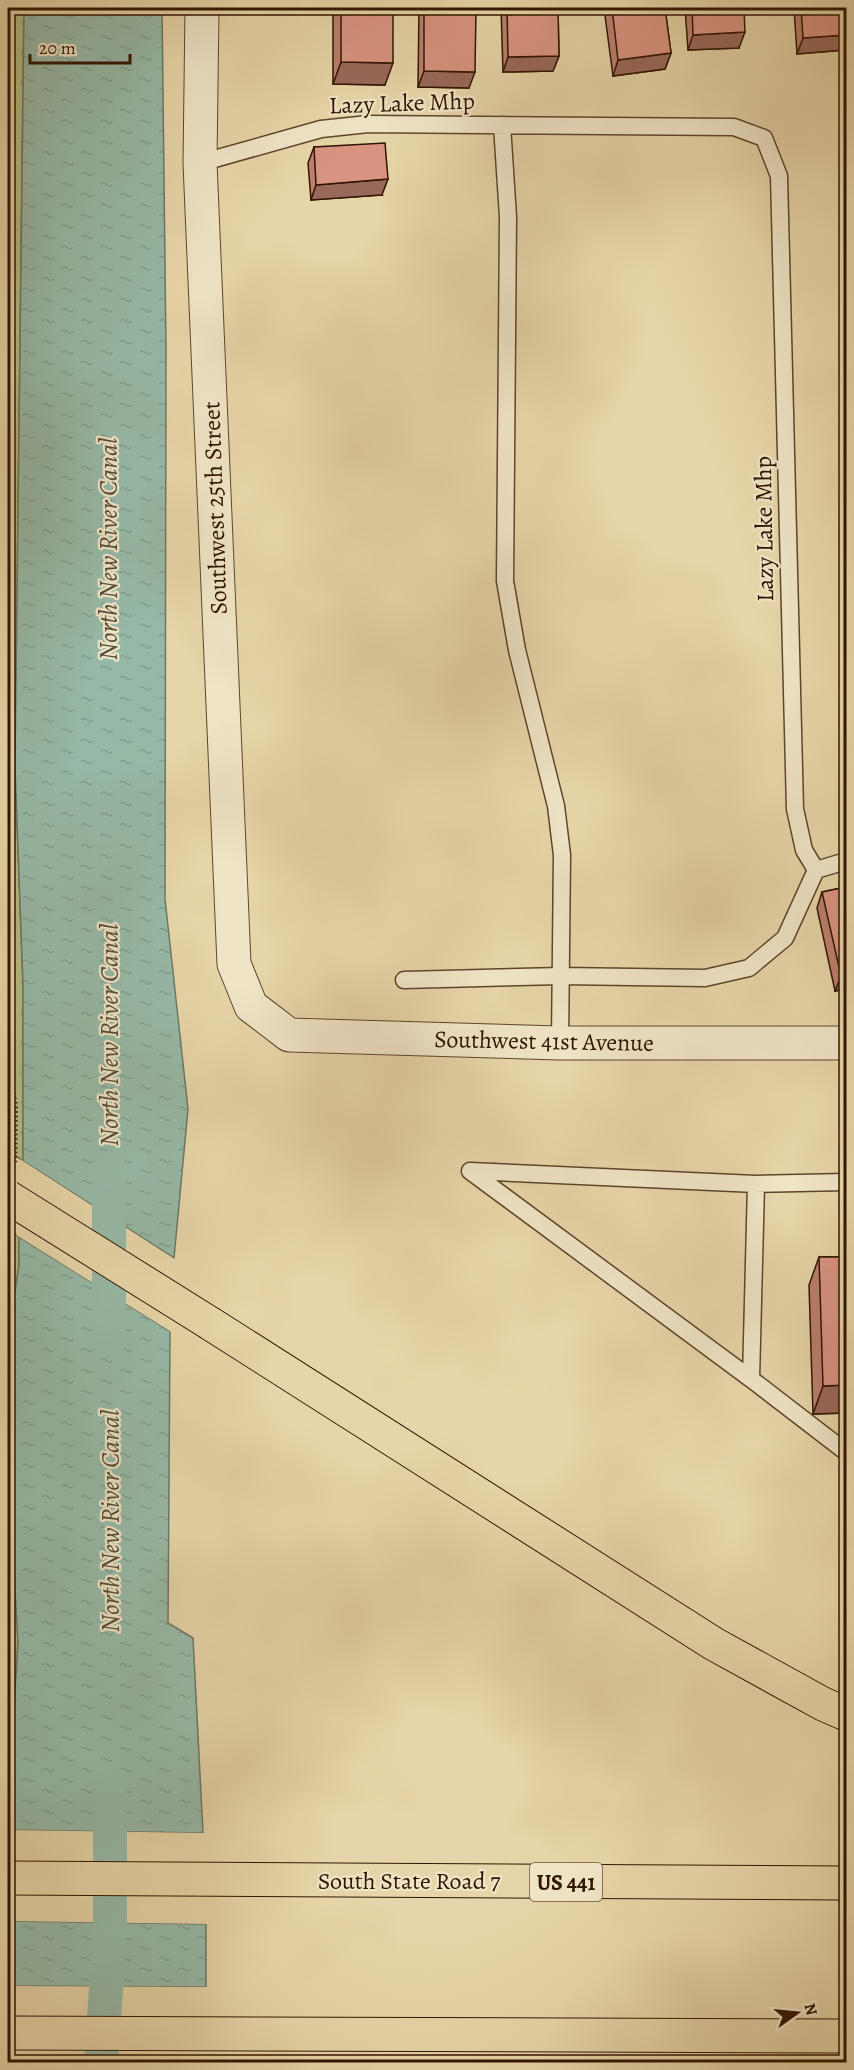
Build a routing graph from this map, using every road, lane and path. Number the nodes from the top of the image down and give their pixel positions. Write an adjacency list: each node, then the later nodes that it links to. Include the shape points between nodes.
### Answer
1 (202, 8): 3 (street, Southwest 25th Street)
2 (502, 125): 3 (lane, Lazy Lake Mhp, via 368,123 321,129); 5 (lane, Lazy Lake Mhp, via 735,127 764,138 779,176 795,809 804,850); 6 (lane, Lazy Lake Mhp, via 508,217 506,581 517,650 556,806 562,855)
3 (200, 163): 8 (street, Southwest 25th Street, via 234,964)
4 (846, 861): 5 (lane)
5 (816, 870): 6 (lane, via 785,938 749,968 705,978)
6 (561, 976): 7 (lane); 9 (lane, Lazy Lake Mhp)
7 (404, 980)
8 (251, 1006): 9 (street, Southwest 41st Avenue, via 289,1035)
9 (560, 1043): 10 (street, Southwest 41st Avenue)
10 (846, 1043)
11 (8, 1067): 13 (path, via 16,1105)
12 (846, 1182): 14 (lane)
13 (11, 1184): 17 (main road, bridge, via 211,1324 714,1644)
14 (756, 1184): 15 (lane); 15 (lane, via 470,1171)
15 (751, 1379): 16 (lane)
16 (846, 1452)
17 (846, 1714)
18 (8, 1878): 19 (main road, South State Road 7 / US 441)
19 (846, 1883)
20 (8, 2033): 21 (main road)
21 (846, 2036)

